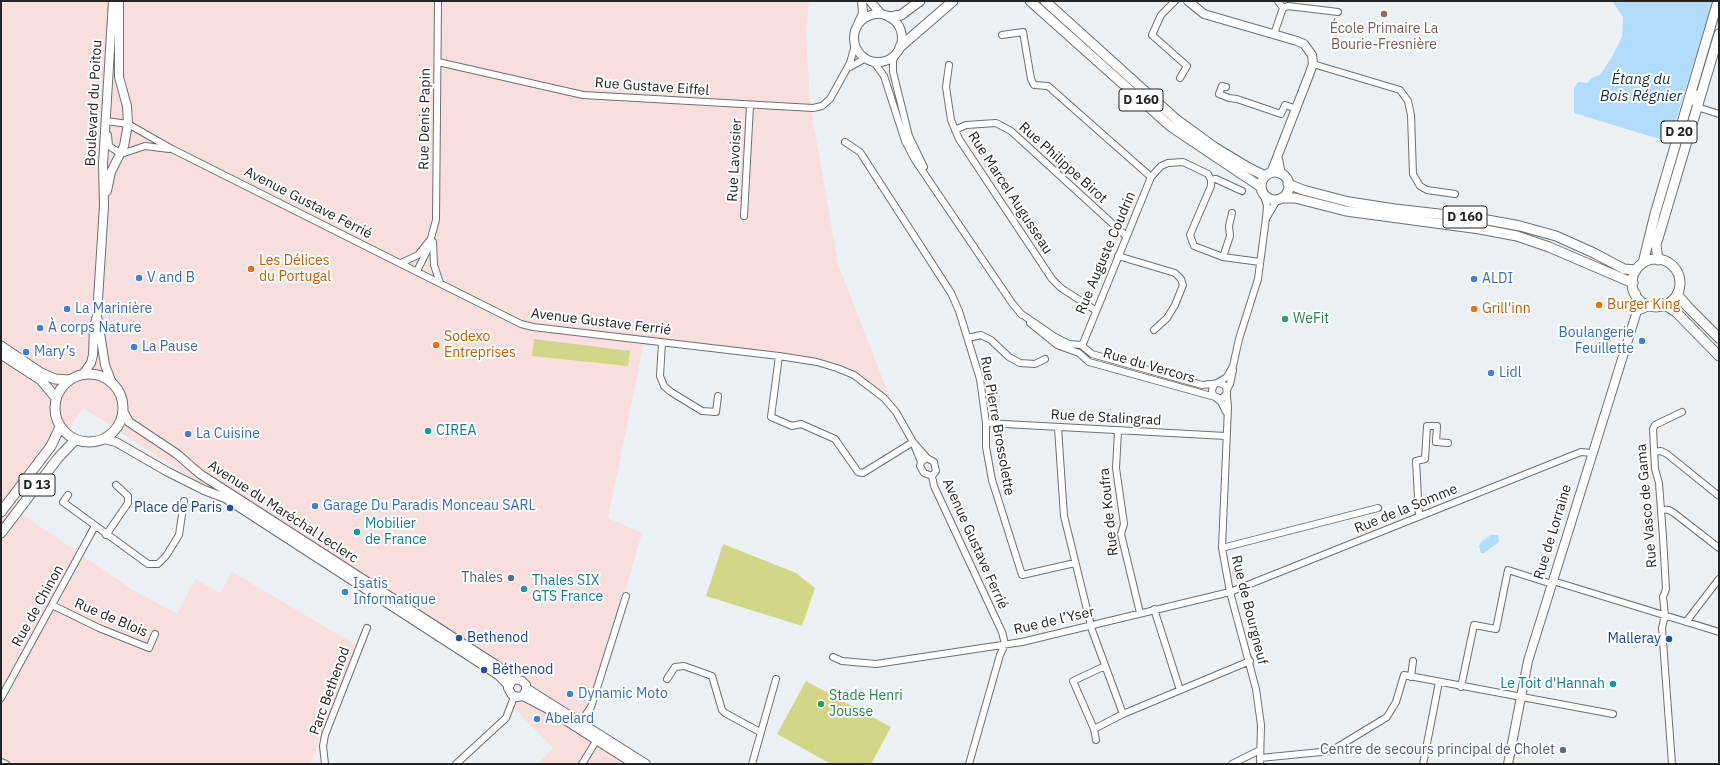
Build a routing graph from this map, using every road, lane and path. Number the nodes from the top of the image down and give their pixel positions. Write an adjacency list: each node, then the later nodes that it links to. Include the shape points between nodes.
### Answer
1 (113, 1): 38 (main road, Boulevard du Poitou)
2 (119, 1): 37 (main road, Boulevard du Poitou, via 119,71)
3 (438, 1): 27 (street, Rue Denis Papin)
4 (862, 1): 18 (main road, via 863,13)
5 (870, 1): 17 (main road)
6 (920, 1): 17 (main road, via 901,16)
7 (953, 1): 24 (main road)
8 (1023, 1): 19 (main road)
9 (1030, 1): 19 (main road, D 160)
10 (1045, 1): 44 (main road, D 160, via 1177,120 1249,168)
11 (1175, 1): 31 (street, via 1161,15 1152,35 1187,66)
12 (1188, 1): 20 (main road, via 1204,14)
13 (1278, 1): 15 (street)
14 (1718, 1): 26 (main road, D 20)
15 (1282, 8): 16 (street, via 1288,6); 20 (street)
16 (1338, 12)
17 (885, 16): 18 (main road, via 868,16); 24 (main road, via 899,27 901,34)
18 (858, 25): 23 (main road, via 854,38)
19 (1058, 26): 49 (main road, D 160, via 1170,126)
20 (1274, 34): 28 (main road, via 1304,44 1312,55)
21 (1719, 34): 34 (main road, D 20)
22 (1002, 35): 46 (street, via 1023,32 1034,85 1048,86)
23 (855, 45): 25 (main road, via 858,52); 30 (street, Rue Gustave Eiffel)
24 (898, 50): 25 (main road, via 884,61); 54 (street, Rue du Vercors, via 893,67 909,136)
25 (868, 59): 30 (street, Rue Gustave Eiffel, via 852,65); 54 (street, Rue du Vercors, via 884,76 905,141)
26 (1700, 60): 34 (street, via 1701,67 1693,99); 66 (main road, D 20, via 1655,214)
27 (438, 62): 33 (street, Rue Gustave Eiffel, via 583,95); 60 (street, Rue Denis Papin, via 436,220)
28 (1313, 64): 35 (main road); 51 (street, via 1400,90 1408,101 1413,174 1420,186 1427,190)
29 (949, 65): 39 (street, Rue Marcel Augusseau, via 946,87)
30 (847, 70): 33 (street, Rue Gustave Eiffel, via 830,99 822,106)
31 (1180, 78)
32 (1226, 87): 35 (street, via 1222,86 1219,94 1281,114 1285,105)
33 (750, 106): 57 (street, Rue Lavoisier)
34 (1697, 107): 36 (street); 63 (main road, D 20, via 1656,245)
35 (1297, 109): 43 (main road)
36 (1719, 114)
37 (128, 124): 38 (street); 41 (street, Avenue Gustave Ferrié); 42 (main road, Boulevard du Poitou)
38 (106, 125): 42 (street, via 109,146); 55 (main road, Boulevard du Poitou)
39 (955, 130): 59 (street, Rue Philippe Birot, via 966,125 996,123 1011,131); 75 (street, Rue Marcel Augusseau, via 1052,278 1061,288)
40 (844, 142): 80 (street, Rue Pierre Brossolette, via 860,152 951,293)
41 (172, 149): 42 (street, Avenue Gustave Ferrié, via 145,146); 65 (street, Avenue Gustave Ferrié)
42 (121, 154): 55 (main road, Boulevard du Poitou, via 111,172)
43 (1278, 159): 44 (main road); 45 (main road)
44 (1268, 174): 45 (main road); 49 (main road)
45 (1281, 174): 48 (main road)
46 (1151, 177): 47 (street, via 1161,166 1183,162 1208,174); 59 (street, Rue Auguste Coudrin)
47 (1211, 180): 50 (street, via 1216,179); 62 (street, via 1211,186 1190,235 1194,246)
48 (1288, 184): 53 (main road, via 1288,190); 67 (main road, D 160, via 1349,202 1520,226 1556,236 1624,269)
49 (1261, 187): 52 (main road)
50 (1242, 191)
51 (1455, 194)
52 (1264, 196): 53 (main road, via 1268,199); 58 (street, Rue de Bourgneuf, via 1267,206)
53 (1280, 199): 58 (street, Rue de Bourgneuf); 70 (main road, D 160, via 1295,198 1346,211 1517,236)
54 (946, 205): 77 (street, Rue du Vercors)
55 (104, 206): 78 (main road, Boulevard du Poitou)
56 (1232, 213): 62 (street, via 1230,236)
57 (744, 216)
58 (1266, 218): 64 (street, Rue de Bourgneuf)
59 (1126, 236): 61 (street, Rue Auguste Coudrin)
60 (432, 237): 65 (street, Rue Denis Papin, via 418,255); 68 (street, Rue Denis Papin); 69 (street, Rue Denis Papin, via 434,265)
61 (1118, 256): 75 (street, Rue Auguste Coudrin); 79 (street, via 1175,273 1181,279 1183,285 1175,305 1167,318)
62 (1223, 257): 64 (street)
63 (1658, 260): 66 (main road); 72 (main road, via 1665,261 1677,272 1680,286)
64 (1260, 262): 90 (street, Rue de Bourgneuf, via 1258,279)
65 (401, 263): 68 (street, Avenue Gustave Ferrié)
66 (1644, 263): 67 (main road)
67 (1636, 270): 70 (main road)
68 (418, 271): 69 (street, Avenue Gustave Ferrié)
69 (440, 283): 82 (street, Avenue Gustave Ferrié, via 527,325)
70 (1632, 283): 71 (main road)
71 (1636, 294): 73 (main road, via 1641,302); 76 (main road, Rue de Lorraine)
72 (1678, 294): 74 (main road); 81 (main road)
73 (1649, 306): 74 (main road); 76 (main road)
74 (1665, 306): 88 (main road, via 1676,312)
75 (1095, 310): 84 (street, Rue Auguste Coudrin)
76 (1637, 311): 112 (main road, Rue de Lorraine)
77 (1020, 313): 84 (street, Rue du Vercors, via 1055,337); 85 (street, Rue du Vercors, via 1048,340 1063,349)
78 (97, 315): 91 (main road, Boulevard du Poitou, via 91,363); 93 (main road, Boulevard du Poitou, via 105,365)
79 (1154, 330)
80 (968, 338): 89 (street, via 981,335 1020,363 1035,364); 102 (street, Rue Pierre Brossolette, via 980,379)
81 (1719, 338)
82 (662, 342): 87 (street, Avenue Gustave Ferrié); 96 (street, via 660,376 664,386 702,411 716,412)
83 (1, 346): 92 (main road, via 42,374 55,379)
84 (1080, 346): 85 (street, Rue Auguste Coudrin, via 1082,352); 94 (street, Rue du Vercors, via 1099,357 1202,385)
85 (1078, 353): 97 (street, Rue du Vercors, via 1089,362)
86 (1, 354): 98 (main road, via 41,380)
87 (779, 356): 109 (street, Avenue Gustave Ferrié, via 817,362 854,375 888,402); 109 (street, via 771,417 792,426 801,424 835,438 858,472 863,474)
88 (1719, 356)
89 (1045, 359)
90 (1233, 366): 94 (street, Rue de Bourgneuf, via 1227,377); 95 (street, Rue de Bourgneuf)
91 (83, 374): 92 (main road); 93 (main road, via 104,377)
92 (69, 380): 98 (main road, via 60,389)
93 (112, 383): 99 (main road, via 119,391)
94 (1217, 384): 95 (street, via 1224,384); 97 (street, via 1212,390)
95 (1227, 392): 97 (street, via 1222,398); 101 (street, Rue de Bourgneuf)
96 (718, 396)
97 (1215, 397): 101 (street, via 1221,402)
98 (56, 398): 103 (main road, via 54,408)
99 (124, 411): 107 (main road, via 114,432); 150 (main road, Avenue du Maréchal Leclerc, via 128,422 178,454 200,474)
100 (1682, 412): 111 (street, Rue Vasco de Gama, via 1655,425)
101 (1227, 414): 106 (street, Rue de Bourgneuf)
102 (986, 423): 104 (street, Rue de Stalingrad); 129 (street, Rue Pierre Brossolette, via 986,447 992,480 1022,575)
103 (60, 427): 108 (main road); 122 (main road, D 13, via 51,446)
104 (1058, 428): 105 (street, Rue de Stalingrad); 129 (street, via 1064,516)
105 (1118, 431): 106 (street, Rue de Stalingrad); 136 (street, Rue de Koufra, via 1116,468 1124,524 1122,534)
106 (1226, 436): 127 (street, Rue de Bourgneuf)
107 (104, 439): 108 (main road, via 95,442); 153 (main road, Avenue du Maréchal Leclerc, via 116,442 168,472 225,498 498,675)
108 (75, 440): 125 (main road, D 13)
109 (913, 442): 113 (street, Avenue Gustave Ferrié); 114 (street, Avenue Gustave Ferrié)
110 (1448, 442): 123 (street, via 1436,442 1437,426 1427,426 1425,459 1416,460)
111 (1654, 452): 118 (street, via 1661,451 1667,454); 121 (street, Rue Vasco de Gama)
112 (1592, 453): 123 (street, Rue de la Somme, via 1581,452); 131 (main road, Rue de Lorraine)
113 (927, 458): 114 (street); 115 (street, via 934,462 936,467)
114 (921, 462): 115 (street, via 920,466 924,473)
115 (932, 476): 143 (street, Avenue Gustave Ferrié, via 934,486 1002,632)
116 (116, 485): 126 (street, via 128,496 128,503)
117 (68, 494): 124 (street, via 63,502)
118 (1719, 496)
119 (184, 501): 126 (street, via 180,535 158,564 148,564 140,560)
120 (1378, 508): 127 (street)
121 (1662, 509): 128 (street, via 1674,513); 137 (street, Rue Vasco de Gama)
122 (1, 512)
123 (1419, 516): 132 (street, Rue de la Somme)
124 (95, 526): 126 (street); 134 (street, Rue de Chinon)
125 (1, 532)
126 (106, 535)
127 (1222, 548): 132 (street, Rue de Bourgneuf)
128 (1719, 548)
129 (1075, 563): 139 (street)
130 (1719, 579): 138 (street)
131 (1552, 582): 137 (street); 154 (street, via 1508,570 1496,629 1474,625); 159 (main road, Rue de Lorraine, via 1528,662)
132 (1230, 592): 135 (street, Rue de l’Yser); 145 (street, Rue de Bourgneuf)
133 (626, 596): 163 (street, via 592,707)
134 (52, 605): 142 (street, Rue de Blois, via 148,648); 160 (street, Rue de Chinon)
135 (1154, 609): 136 (street, Rue de l’Yser); 156 (street)
136 (1140, 613): 139 (street, Rue de l’Yser)
137 (1665, 615): 138 (street); 182 (street, Rue Vasco de Gama, via 1662,628)
138 (1686, 622): 141 (street)
139 (1091, 625): 143 (street, Rue de l’Yser); 147 (street)
140 (367, 628): 172 (street, Parc Bethenod, via 325,735 323,746)
141 (1719, 632)
142 (155, 634)
143 (1005, 644): 144 (street, via 876,664 842,661); 178 (street, Rue de l’Yser)
144 (833, 657)
145 (1250, 661): 156 (street); 168 (street, Rue de Bourgneuf, via 1259,704)
146 (1413, 661): 148 (street)
147 (1105, 666): 161 (street); 164 (street, via 1073,681)
148 (1407, 676): 152 (street); 169 (street, via 1387,717 1331,751)
149 (776, 678): 165 (street)
150 (517, 679): 153 (main road); 155 (main road, via 522,681)
151 (666, 679): 165 (street, via 675,667 684,666 712,676 722,710)
152 (1438, 682): 154 (street); 180 (street)
153 (509, 686): 157 (main road, via 509,691)
154 (1461, 687): 159 (street)
155 (526, 688): 158 (main road); 163 (main road)
156 (1180, 690): 161 (street)
157 (514, 696): 158 (main road); 173 (street, via 506,718)
158 (522, 696): 163 (main road)
159 (1521, 697): 162 (street); 181 (main road, Rue de Lorraine)
160 (1, 698)
161 (1123, 714): 164 (street)
162 (1613, 714)
163 (579, 725): 166 (main road)
164 (1094, 729): 167 (street)
165 (760, 732): 177 (street)
166 (599, 738): 174 (street); 175 (main road); 176 (main road)
167 (1096, 740)
168 (1260, 750): 169 (street, Rue de Bourgneuf); 179 (street)
169 (1260, 761)
170 (1, 762): 171 (street)
171 (6, 764)
172 (326, 764)
173 (456, 764)
174 (582, 764)
175 (634, 764)
176 (646, 764)
177 (752, 764)
178 (969, 764)
179 (1232, 764)
180 (1423, 764)
181 (1508, 764)
182 (1672, 764)

